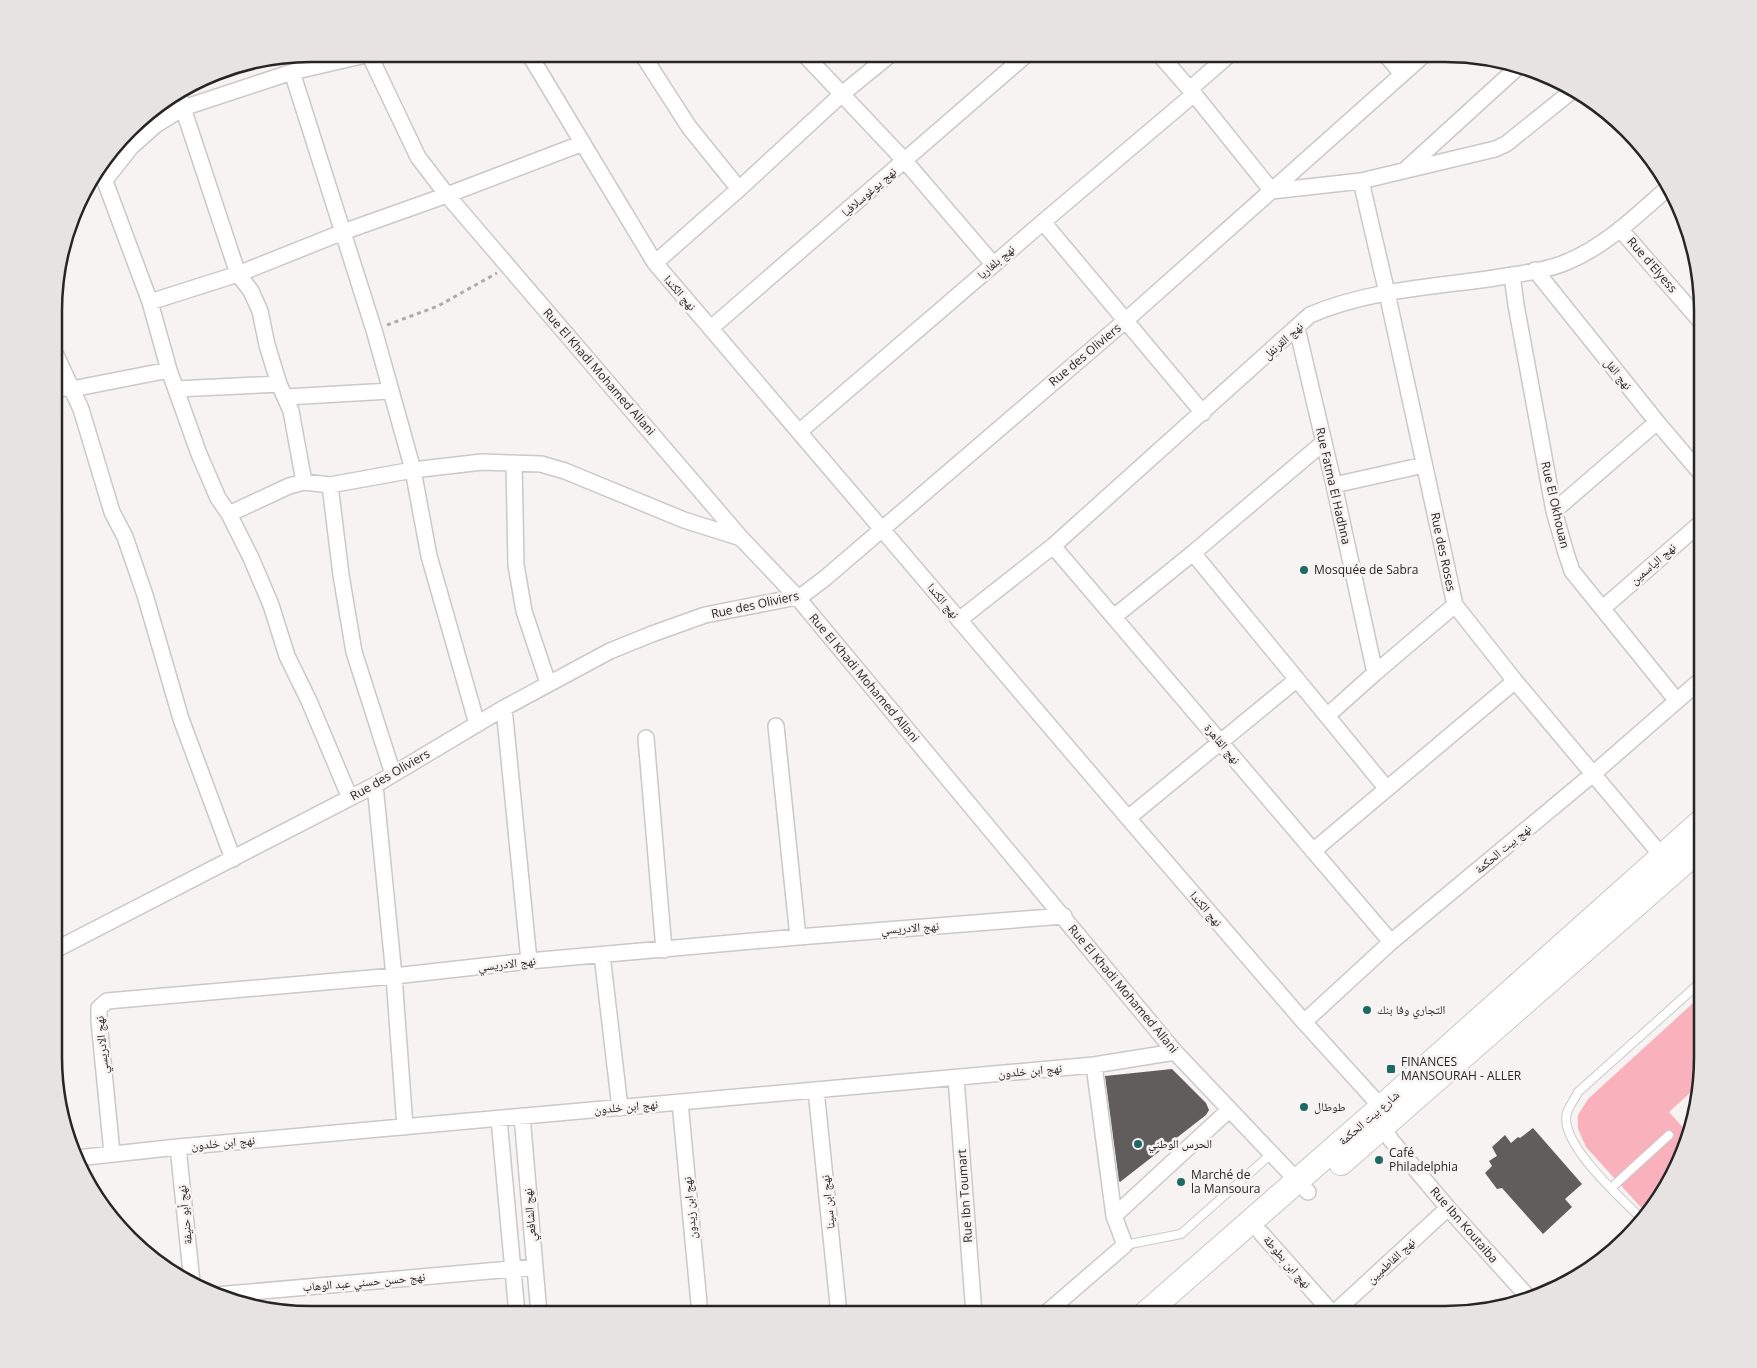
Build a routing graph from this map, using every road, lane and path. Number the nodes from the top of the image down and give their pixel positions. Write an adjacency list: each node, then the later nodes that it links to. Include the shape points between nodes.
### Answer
1 (335, 62): 12 (street)
2 (374, 62): 28 (street, Rue El Khadi Mohamed Allani, via 418,157)
3 (534, 62): 19 (street, نهج الكندا)
4 (647, 62): 25 (street, via 689,127)
5 (812, 62): 16 (street)
6 (881, 62): 16 (street)
7 (1018, 62): 20 (street, نهج يوغوسلافيا)
8 (1166, 62): 15 (street)
9 (1222, 62): 15 (street, نهج بلغاريا)
10 (1392, 62): 14 (street)
11 (1416, 62): 14 (street, Rue des Oliviers)
12 (292, 72): 18 (street); 31 (street)
13 (1513, 72): 21 (street)
14 (1402, 74): 26 (street, Rue des Oliviers)
15 (1192, 92): 26 (street); 29 (street, نهج بلغاريا)
16 (842, 94): 20 (street); 25 (street)
17 (1567, 94): 21 (street, via 1506,144)
18 (181, 102): 22 (street); 36 (street)
19 (583, 143): 28 (street); 32 (street, نهج الكندا)
20 (905, 161): 33 (street); 42 (street, نهج يوغوسلافيا)
21 (1403, 171): 24 (street)
22 (104, 173)
23 (103, 174): 39 (street)
24 (1361, 180): 26 (street); 38 (street, Rue des Roses)
25 (739, 189): 32 (street)
26 (1272, 191): 41 (street, Rue des Oliviers)
27 (1664, 192): 30 (street, نهج القرنفل)
28 (447, 195): 31 (street); 34 (street, Rue El Khadi Mohamed Allani)
29 (1043, 222): 33 (street, نهج بلغاريا); 41 (street)
30 (1620, 229): 35 (street, نهج القرنفل, via 1583,255 1566,263); 40 (street, Rue d'Elyess)
31 (343, 232): 36 (street); 44 (street)
32 (655, 263): 42 (street, نهج الكندا)
33 (993, 264): 54 (street, نهج بلغاريا)
34 (508, 267): 44 (path, via 438,306); 67 (street, Rue El Khadi Mohamed Allani)
35 (1535, 270): 37 (street, نهج القرنفل); 53 (street, نهج الفل)
36 (238, 274): 39 (street); 50 (street, via 260,311)
37 (1512, 275): 38 (street, نهج القرنفل); 63 (street, Rue El Okhouan)
38 (1387, 293): 43 (street, نهج القرنفل, via 1334,305 1310,315); 57 (street, Rue des Roses)
39 (150, 302): 46 (street)
40 (1694, 314)
41 (1125, 321): 52 (street); 65 (street, Rue des Oliviers)
42 (711, 328): 54 (street, نهج الكندا)
43 (1297, 328): 52 (street, نهج القرنفل); 55 (street, Rue Fatma El Hadhna)
44 (374, 330): 51 (street)
45 (62, 368): 48 (street)
46 (169, 370): 48 (street); 49 (street)
47 (62, 388): 48 (street)
48 (72, 389): 97 (street, via 82,409 112,512 125,536 145,595 181,719)
49 (176, 389): 50 (street); 64 (street, via 218,498)
50 (282, 391): 51 (street); 60 (street, via 291,411)
51 (390, 391): 59 (street)
52 (1203, 413): 68 (street, نهج القرنفل)
53 (1657, 422): 58 (street, نهج الفل); 63 (street)
54 (799, 432): 65 (street, نهج الكندا)
55 (1324, 442): 62 (street, Rue Fatma El Hadhna); 69 (street)
56 (514, 463): 59 (street, via 482,462); 67 (street, via 541,464 566,471 684,520); 78 (street, via 516,565 524,611)
57 (1424, 465): 62 (street); 71 (street, Rue des Roses)
58 (1694, 465)
59 (413, 470): 61 (street); 83 (street, via 429,556)
60 (304, 482): 61 (street); 64 (street)
61 (330, 485): 87 (street, via 354,652)
62 (1334, 485): 75 (street, Rue Fatma El Hadhna)
63 (1554, 511): 72 (street, Rue El Okhouan, via 1572,571)
64 (230, 514): 91 (street, via 271,605 287,656)
65 (881, 529): 70 (street, Rue des Oliviers, via 824,579); 74 (street, نهج الكندا)
66 (1694, 529): 72 (street, نهج الياسمين)
67 (741, 538): 70 (street, Rue El Khadi Mohamed Allani)
68 (1053, 546): 73 (street, نهج القاهرة); 74 (street, نهج القرنفل)
69 (1193, 553): 73 (street); 76 (street)
70 (797, 597): 78 (street, Rue des Oliviers, via 696,618 610,651); 98 (street, Rue El Khadi Mohamed Allani)
71 (1455, 605): 75 (street); 77 (street, Rue des Roses)
72 (1603, 608): 80 (street, Rue El Okhouan)
73 (1115, 616): 86 (street, نهج القاهرة)
74 (960, 620): 92 (street, نهج الكندا)
75 (1375, 673): 82 (street)
76 (1296, 680): 82 (street); 86 (street)
77 (1514, 681): 88 (street, Rue des Roses); 90 (street)
78 (548, 683): 81 (street, Rue des Oliviers)
79 (1694, 686): 80 (street, نهج بيت الحكمة)
80 (1677, 701): 88 (street, نهج بيت الحكمة)
81 (504, 708): 83 (street, Rue des Oliviers); 104 (street)
82 (1328, 715): 90 (street)
83 (477, 724): 87 (street, Rue des Oliviers)
84 (776, 726): 99 (street)
85 (646, 738): 102 (street)
86 (1222, 742): 92 (street); 94 (street, نهج القاهرة)
87 (393, 774): 89 (street, Rue des Oliviers)
88 (1594, 774): 96 (street, Rue des Roses); 100 (street, نهج بيت الحكمة)
89 (376, 785): 91 (street, Rue des Oliviers); 105 (street)
90 (1387, 789): 94 (street)
91 (350, 798): 97 (street, Rue des Oliviers)
92 (1128, 818): 107 (street, نهج الكندا)
93 (1694, 828): 96 (main road, شارع بيت الحكمة)
94 (1313, 851): 100 (street, نهج القاهرة)
95 (1694, 854): 117 (main road, شارع بيت الحكمة)
96 (1662, 856): 117 (main road, شارع بيت الحكمة)
97 (233, 859): 101 (street, Rue des Oliviers)
98 (1064, 916): 99 (street, نهج الادريسي); 108 (street, Rue El Khadi Mohamed Allani)
99 (798, 937): 102 (street, نهج الادريسي)
100 (1391, 942): 107 (street, نهج بيت الحكمة)
101 (62, 946)
102 (664, 950): 103 (street, نهج الادريسي)
103 (602, 955): 104 (street, نهج الادريسي); 113 (street)
104 (529, 961): 105 (street, نهج الادريسي)
105 (394, 976): 118 (street); 121 (street, نهج الادريسي, via 107,1001 99,1008 99,1015)
106 (1694, 988): 125 (lane, via 1578,1092 1566,1114 1568,1134 1579,1152)
107 (1304, 1022): 117 (street, نهج الكندا, via 1374,1099)
108 (1175, 1052): 109 (street, نهج ابن خلدون); 114 (street, Rue El Khadi Mohamed Allani)
109 (1094, 1065): 110 (street, نهج ابن خلدون); 128 (street)
110 (956, 1078): 111 (street, نهج ابن خلدون); 140 (street, Rue Ibn Toumart)
111 (816, 1090): 112 (street, نهج ابن خلدون); 139 (street, نهج ابن سينا)
112 (680, 1102): 113 (street, نهج ابن خلدون); 138 (street, نهج ابن زيدون)
113 (620, 1108): 115 (street, نهج ابن خلدون)
114 (1229, 1110): 122 (street, Rue El Khadi Mohamed Allani); 128 (street)
115 (522, 1116): 116 (street, نهج ابن خلدون); 131 (street, نهج الشافعي)
116 (499, 1119): 118 (street, نهج ابن خلدون); 132 (street, نهج الشافعي)
117 (1380, 1119): 124 (main road, شارع بيت الحكمة); 126 (street, Rue Ibn Koutaiba, via 1391,1140)
118 (405, 1127): 120 (street, نهج ابن خلدون)
119 (1669, 1135): 125 (lane)
120 (178, 1147): 121 (street, نهج ابن خلدون); 133 (street, نهج أبو حنيفة)
121 (112, 1154): 123 (street, نهج ابن خلدون)
122 (1271, 1154): 124 (street, Rue El Khadi Mohamed Allani); 130 (lane, via 1181,1234)
123 (83, 1157)
124 (1303, 1186): 129 (main road, شارع بيت الحكمة); 142 (main road, شارع بيت الحكمة)
125 (1611, 1188): 127 (lane)
126 (1448, 1208): 135 (street, Rue Ibn Koutaiba); 145 (street, نهج الفاطميين)
127 (1638, 1215)
128 (1114, 1216): 130 (street)
129 (1262, 1233): 143 (main road, شارع بيت الحكمة); 144 (street, نهج ابن بطوطة)
130 (1124, 1245): 141 (street)
131 (534, 1266): 132 (street, نهج حسن حسني عبد الوهاب); 137 (street, نهج الشافعي)
132 (512, 1268): 134 (street, نهج حسن حسني عبد الوهاب); 136 (street, نهج الشافعي)
133 (191, 1274)
134 (235, 1293)
135 (1524, 1293)
136 (516, 1306)
137 (538, 1306)
138 (699, 1306)
139 (838, 1306)
140 (973, 1306)
141 (1054, 1306)
142 (1155, 1306)
143 (1178, 1306)
144 (1326, 1306)
145 (1342, 1306)

